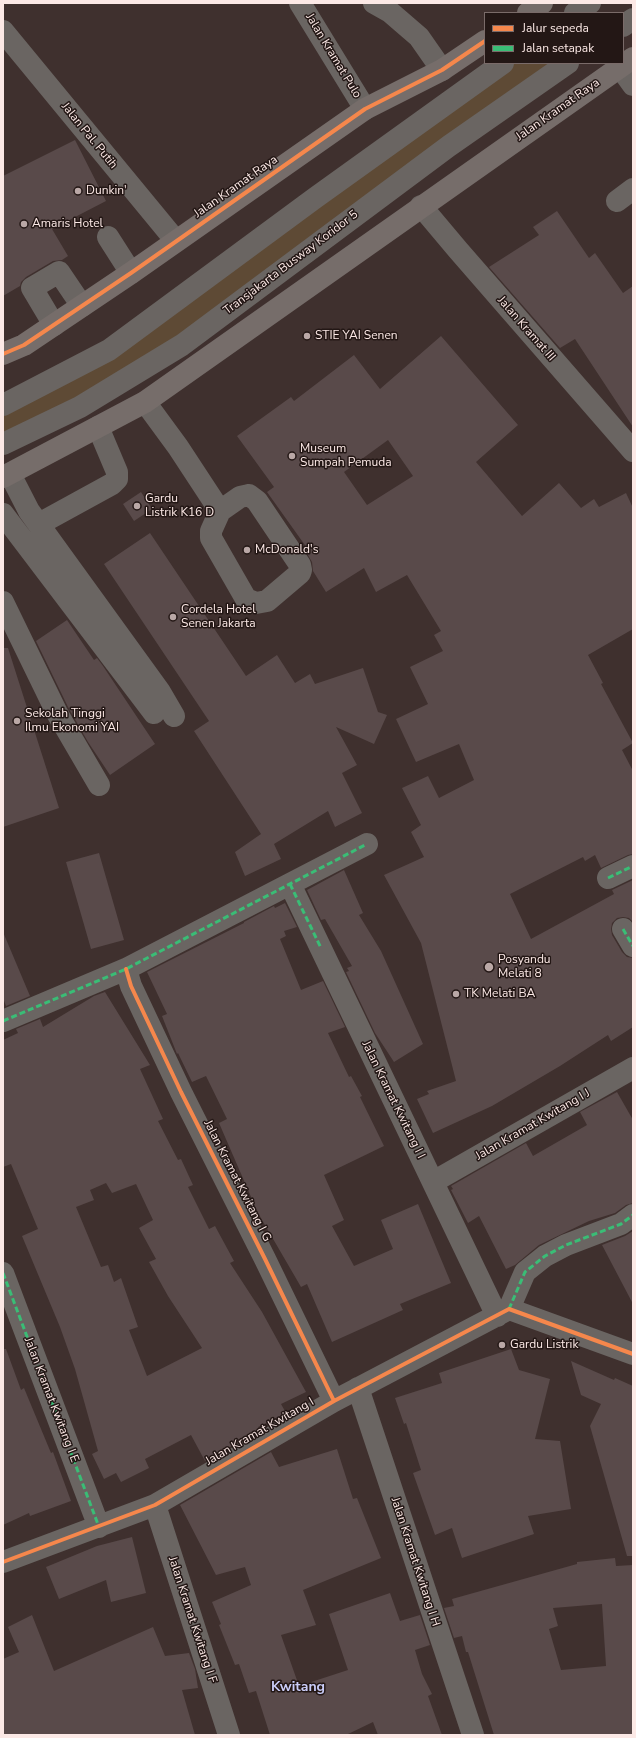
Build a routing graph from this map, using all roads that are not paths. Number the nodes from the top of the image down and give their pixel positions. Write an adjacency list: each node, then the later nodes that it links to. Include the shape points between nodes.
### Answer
1 (300, 3): 17 (street, Jalan Kramat Pulo)
2 (374, 3): 15 (street, via 390,12 419,37)
3 (542, 3): 5 (main road)
4 (590, 3): 6 (street)
5 (529, 12)
6 (576, 12)
7 (633, 19): 8 (street)
8 (624, 25)
9 (3, 31): 20 (street, Jalan Pal. Putih)
10 (484, 43): 15 (main road, Jalan Kramat Raya)
11 (626, 62): 16 (street)
12 (502, 64): 26 (street, via 314,198 109,350)
13 (567, 64): 28 (street, Transjakarta Busway Koridor 5, via 448,146 182,346 80,407)
14 (623, 64): 18 (main road, Jalan Kramat Raya)
15 (442, 70): 17 (main road, Jalan Kramat Raya)
16 (633, 86)
17 (365, 109): 20 (main road, Jalan Kramat Raya)
18 (421, 206): 25 (main road, Jalan Kramat Raya); 29 (street, Jalan Kramat III)
19 (108, 237): 21 (street)
20 (176, 241): 21 (main road, Jalan Kramat Raya)
21 (131, 273): 22 (main road, Jalan Kramat Raya)
22 (82, 306): 23 (main road, Jalan Kramat Raya); 23 (street, via 59,272 32,288)
23 (54, 325): 24 (main road, Jalan Kramat Raya, via 24,345)
24 (3, 354)
25 (145, 402): 27 (main road, Jalan Kramat Raya); 31 (street)
26 (3, 404)
27 (98, 427): 30 (main road, Jalan Kramat Raya); 33 (street, via 117,472 117,479)
28 (3, 444)
29 (633, 451)
30 (6, 476): 33 (street)
31 (220, 511): 31 (street, via 240,497 249,495 257,501 300,565 300,573 267,601 256,603 246,599 211,538 211,531)
32 (3, 514): 33 (street, via 164,715 160,692)
33 (39, 524)
34 (3, 602): 35 (street, via 57,713)
35 (100, 785)
36 (367, 844): 39 (street)
37 (633, 866): 38 (street)
38 (608, 878)
39 (290, 884): 40 (street); 43 (street, Jalan Kramat Kwitang I I)
40 (126, 969): 41 (street); 49 (street, Jalan Kramat Kwitang I G, via 131,986 180,1092 266,1259)
41 (3, 1021)
42 (633, 1068): 43 (street, Jalan Kramat Kwitang I J)
43 (433, 1182): 46 (street, Jalan Kramat Kwitang I I)
44 (633, 1215): 46 (street, via 621,1224 545,1256 525,1272)
45 (3, 1273): 51 (street, Jalan Kramat Kwitang I E)
46 (503, 1313): 47 (street); 48 (street, Jalan Kramat Kwitang I)
47 (633, 1354)
48 (358, 1388): 49 (street, Jalan Kramat Kwitang I); 54 (street, Jalan Kramat Kwitang I H)
49 (334, 1400): 50 (street, Jalan Kramat Kwitang I)
50 (155, 1505): 51 (street, Jalan Kramat Kwitang I); 53 (street, Jalan Kramat Kwitang I F)
51 (99, 1527): 52 (street, Jalan Kramat Kwitang I)
52 (3, 1562)
53 (229, 1735)
54 (472, 1735)

